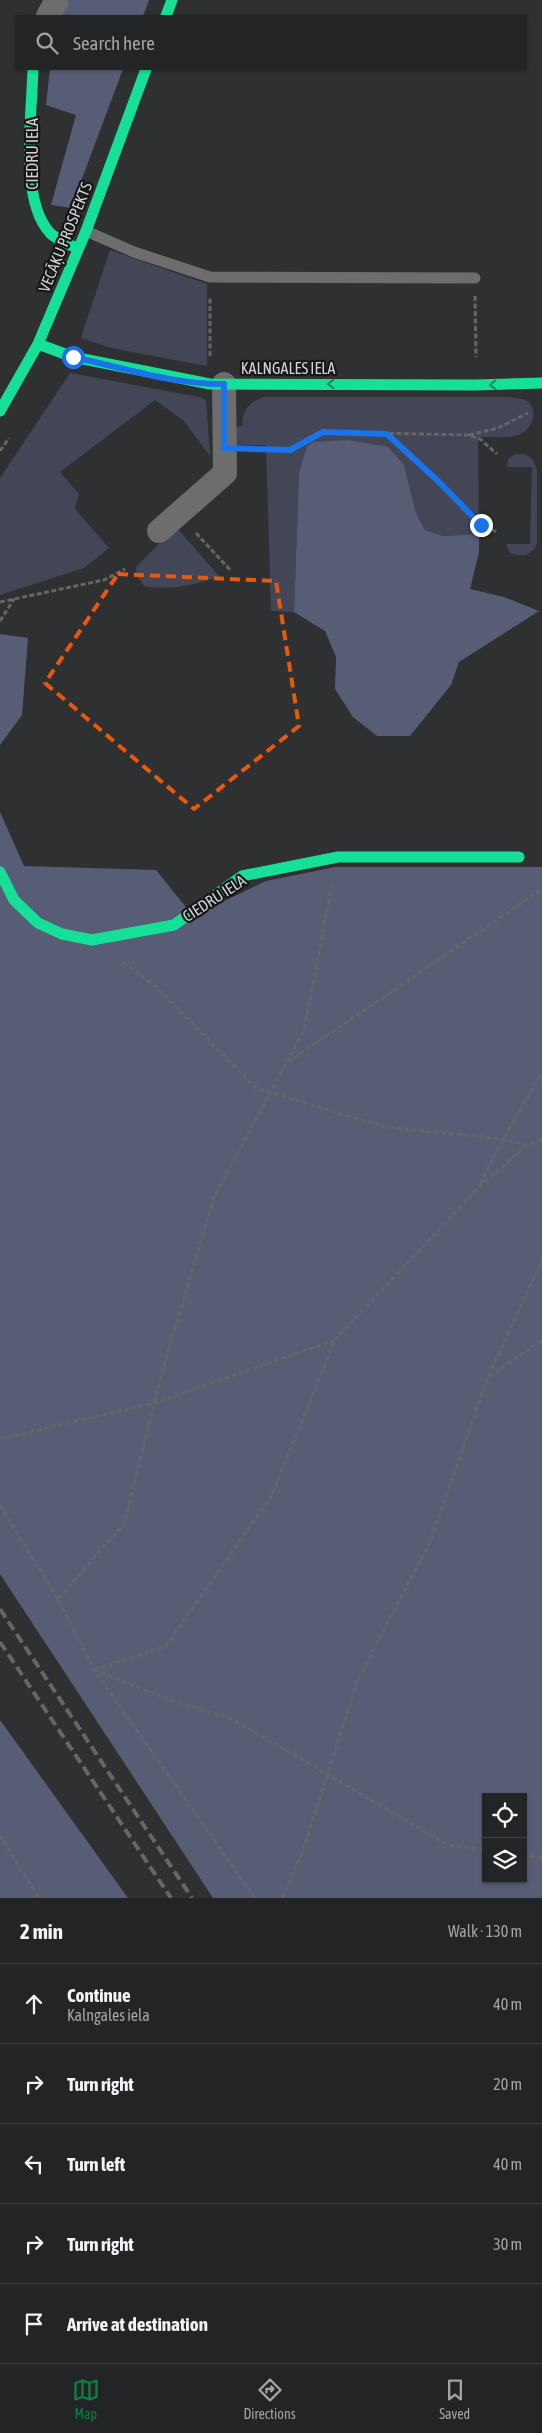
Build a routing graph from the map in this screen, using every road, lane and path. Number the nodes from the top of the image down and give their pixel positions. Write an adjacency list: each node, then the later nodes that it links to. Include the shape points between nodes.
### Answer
1 (56, 0): 3 (street)
2 (172, 0): 4 (street)
3 (48, 15)
4 (166, 15)
5 (33, 70): 8 (street, CIEDRU IELA, via 30,186 36,212 51,234)
6 (146, 70): 7 (street, VECĀĶU PROSPEKTS)
7 (86, 231): 8 (street, VECĀĶU PROSPEKTS); 9 (lane, via 134,252)
8 (77, 248): 11 (street, VECĀĶU PROSPEKTS)
9 (210, 277): 10 (lane); 13 (path)
10 (475, 278): 14 (path)
11 (38, 344): 13 (street, KALNGALES IELA, via 73,357); 16 (street, VECĀĶU PROSPEKTS)
12 (542, 383): 14 (street, KALNGALES IELA, one-way to 14)
13 (217, 384): 14 (street, KALNGALES IELA, one-way to 13); 19 (street)
14 (476, 385)
15 (533, 410): 18 (path, via 498,428)
16 (0, 411)
17 (387, 434): 18 (path); 19 (path, via 323,432 290,450); 23 (path, via 481,525)
18 (468, 435): 20 (path, via 480,439)
19 (224, 448): 21 (street, via 225,473)
20 (497, 454)
21 (178, 515): 22 (street); 25 (path)
22 (159, 531)
23 (497, 532)
24 (125, 569): 26 (path, via 104,580)
25 (231, 571)
26 (15, 598): 27 (path); 28 (path)
27 (0, 602)
28 (0, 622)
29 (338, 857): 30 (street, CIEDRU IELA); 33 (street, CIEDRU IELA, via 242,876 174,925); 34 (path, via 304,1030)
30 (519, 857)
31 (0, 872): 33 (street, CIEDRU IELA, via 14,900 38,923 62,934)
32 (542, 889): 34 (path)
33 (92, 940): 36 (path, via 155,986 256,1088)
34 (286, 1063): 36 (path)
35 (542, 1073): 37 (path)
36 (270, 1092): 37 (path, via 385,1126); 45 (path, via 214,1197)
37 (503, 1139): 39 (path); 40 (path)
38 (542, 1140): 39 (path)
39 (527, 1145): 40 (path)
40 (479, 1186): 42 (path)
41 (542, 1260): 44 (path)
42 (335, 1340): 45 (path); 49 (path, via 272,1495 166,1646)
43 (542, 1340): 44 (path)
44 (488, 1377): 50 (path, via 430,1542 358,1679)
45 (154, 1403): 46 (path); 48 (path, via 124,1524)
46 (0, 1440)
47 (0, 1505): 48 (path)
48 (58, 1599): 49 (path)
49 (94, 1670): 50 (path, via 234,1720); 56 (path)
50 (328, 1774): 52 (path, via 448,1845); 57 (path, via 302,1853)
51 (0, 1835): 55 (path)
52 (482, 1849)
53 (527, 1855): 54 (path)
54 (542, 1857)
55 (39, 1898)
56 (255, 1898)
57 (282, 1898)

